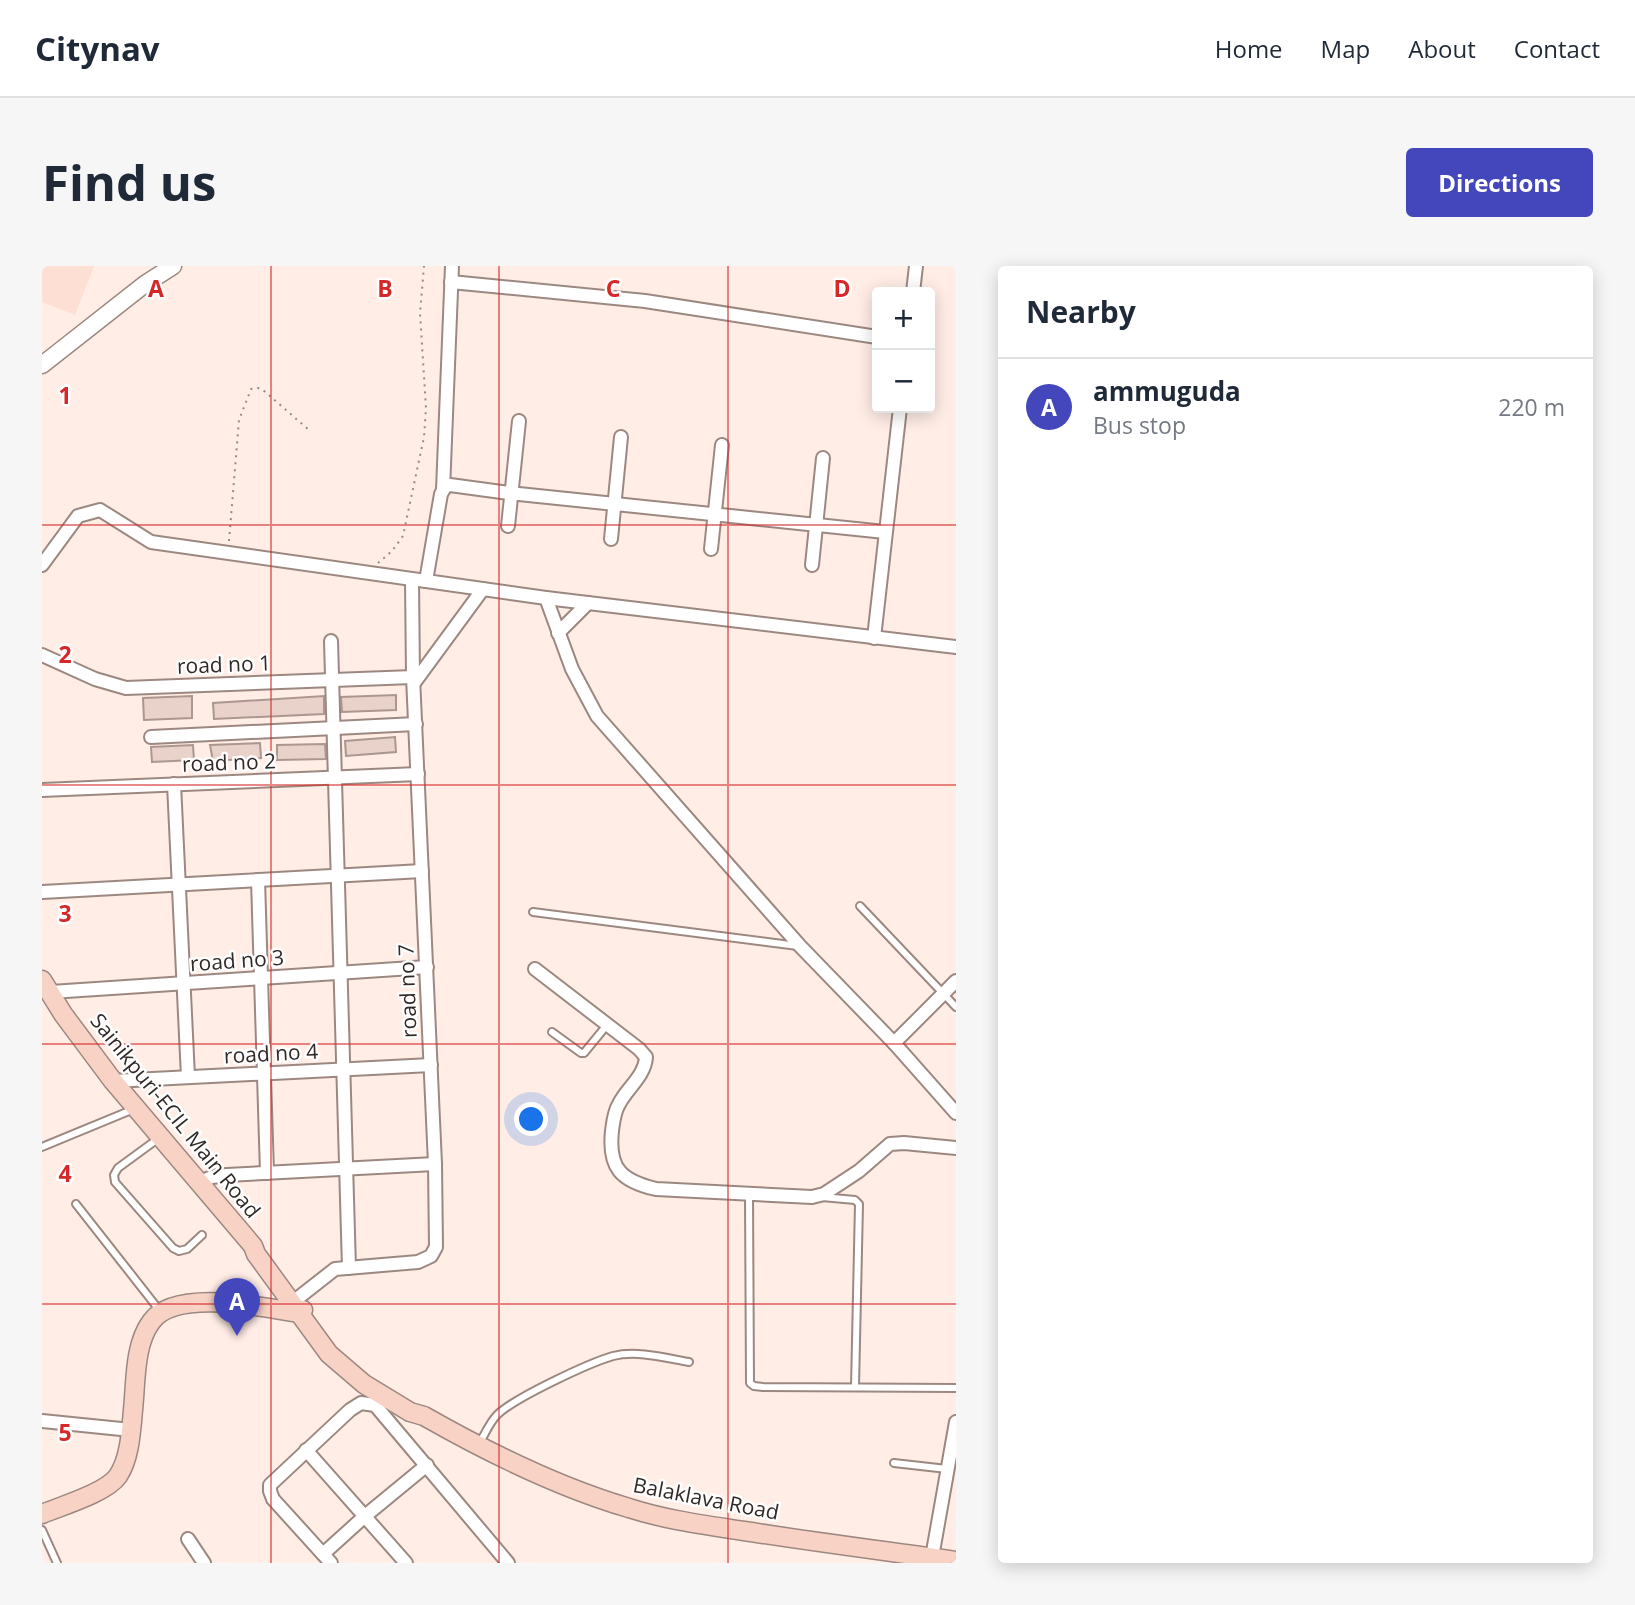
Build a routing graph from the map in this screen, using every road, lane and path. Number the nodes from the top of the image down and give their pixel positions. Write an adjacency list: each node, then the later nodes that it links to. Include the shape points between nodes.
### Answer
1 (153, 266): 7 (street)
2 (173, 266): 7 (street)
3 (424, 266): 29 (path, via 419,313 426,422 422,451 403,536)
4 (452, 266): 6 (street)
5 (916, 266): 8 (street)
6 (451, 282): 9 (street, via 645,301); 17 (street)
7 (145, 284): 10 (street)
8 (914, 287)
9 (872, 336)
10 (42, 365)
11 (899, 413): 23 (street)
12 (519, 421): 18 (street)
13 (309, 430): 26 (path, via 263,390 251,389 239,420)
14 (621, 437): 19 (street)
15 (722, 445): 20 (street)
16 (823, 458): 21 (street)
17 (443, 490): 18 (street, via 450,485); 31 (street)
18 (512, 494): 19 (street); 22 (street)
19 (614, 504): 20 (street); 24 (street)
20 (715, 515): 21 (street); 25 (street)
21 (816, 525): 23 (street); 28 (street)
22 (508, 526)
23 (885, 532): 36 (street)
24 (611, 539)
25 (711, 549)
26 (227, 552): 27 (street, via 150,542 100,510 78,516); 29 (street)
27 (42, 565)
28 (812, 565)
29 (365, 573): 30 (street)
30 (412, 580): 31 (street); 41 (street, road no 7)
31 (426, 581): 32 (street)
32 (483, 589): 33 (street); 41 (street)
33 (546, 598): 34 (street); 35 (street)
34 (588, 603): 35 (street); 36 (street)
35 (558, 633): 56 (street, via 597,716)
36 (874, 638): 38 (street)
37 (331, 641): 40 (street)
38 (956, 647)
39 (42, 655): 40 (street, road no 1, via 126,688)
40 (332, 680): 41 (street, road no 1); 43 (street)
41 (414, 680): 42 (street, road no 7)
42 (416, 724): 43 (street); 45 (street, road no 7)
43 (333, 728): 44 (street); 46 (street)
44 (151, 737)
45 (418, 774): 46 (street, road no 2); 49 (street, road no 7)
46 (335, 778): 47 (street, road no 2); 50 (street)
47 (174, 785): 48 (street, road no 2); 52 (street)
48 (42, 790)
49 (422, 870): 50 (street); 57 (street, road no 7)
50 (338, 876): 51 (street); 59 (street)
51 (258, 880): 52 (street); 60 (street)
52 (179, 885): 53 (street); 62 (street)
53 (42, 892)
54 (860, 905): 64 (lane)
55 (533, 912): 56 (lane)
56 (800, 946): 68 (street)
57 (427, 967): 59 (street, road no 3); 69 (street, road no 7)
58 (535, 969): 66 (street)
59 (340, 973): 60 (street, road no 3); 70 (street)
60 (260, 979): 62 (street, road no 3); 71 (street)
61 (956, 981): 64 (street)
62 (184, 983): 63 (street, road no 3); 72 (street)
63 (45, 989): 73 (main road, Sainikpuri-ECIL Main Road)
64 (944, 994): 65 (lane); 68 (street)
65 (956, 1007)
66 (607, 1025): 67 (lane, via 584,1053); 83 (street, via 646,1057 642,1073 617,1106 611,1145 622,1175 637,1185 656,1189)
67 (552, 1032)
68 (894, 1042): 75 (street)
69 (430, 1065): 70 (street, road no 4); 79 (street, road no 7)
70 (343, 1070): 71 (street, road no 4); 80 (street)
71 (264, 1073): 72 (street, road no 4); 81 (street)
72 (188, 1077): 73 (street, road no 4)
73 (113, 1081): 74 (main road, Sainikpuri-ECIL Main Road)
74 (136, 1108): 76 (main road, Sainikpuri-ECIL Main Road); 77 (lane)
75 (956, 1113)
76 (161, 1137): 82 (main road, Sainikpuri-ECIL Main Road); 86 (lane, via 117,1168 115,1182 173,1248 187,1249)
77 (42, 1147)
78 (956, 1148): 84 (street, via 890,1144 859,1171)
79 (435, 1164): 80 (street); 87 (street, road no 7, via 436,1247 430,1256 418,1262)
80 (346, 1169): 81 (street); 87 (street)
81 (267, 1173): 82 (street)
82 (200, 1182): 89 (main road, Sainikpuri-ECIL Main Road)
83 (749, 1195): 84 (street); 91 (lane, via 750,1383)
84 (818, 1196): 91 (lane, via 859,1204)
85 (76, 1204): 88 (lane)
86 (202, 1235)
87 (349, 1268): 89 (street, road no 7, via 330,1272)
88 (161, 1312): 89 (main road, via 200,1304 218,1310); 96 (main road, via 147,1329 140,1351)
89 (306, 1314): 93 (main road, Sainikpuri-ECIL Main Road, via 352,1364)
90 (689, 1362): 97 (lane, via 651,1355 615,1356 508,1406 495,1417)
91 (855, 1387): 92 (lane)
92 (956, 1388)
93 (424, 1416): 97 (main road, Balaklava Road)
94 (42, 1421): 96 (street)
95 (956, 1422): 101 (street)
96 (131, 1430): 102 (main road, via 117,1477 107,1486)
97 (478, 1445): 107 (main road, Balaklava Road, via 580,1491 673,1520)
98 (306, 1450): 100 (street, via 361,1403 375,1405); 103 (street); 106 (street, via 274,1479 270,1491)
99 (894, 1463): 101 (lane)
100 (427, 1465): 103 (street); 112 (street)
101 (949, 1469): 107 (street)
102 (42, 1514)
103 (365, 1516): 106 (street); 111 (street)
104 (42, 1530): 109 (lane)
105 (188, 1539): 110 (street)
106 (327, 1559)
107 (932, 1560): 108 (main road, Balaklava Road)
108 (956, 1561)
109 (57, 1563)
110 (204, 1563)
111 (406, 1563)
112 (508, 1563)

